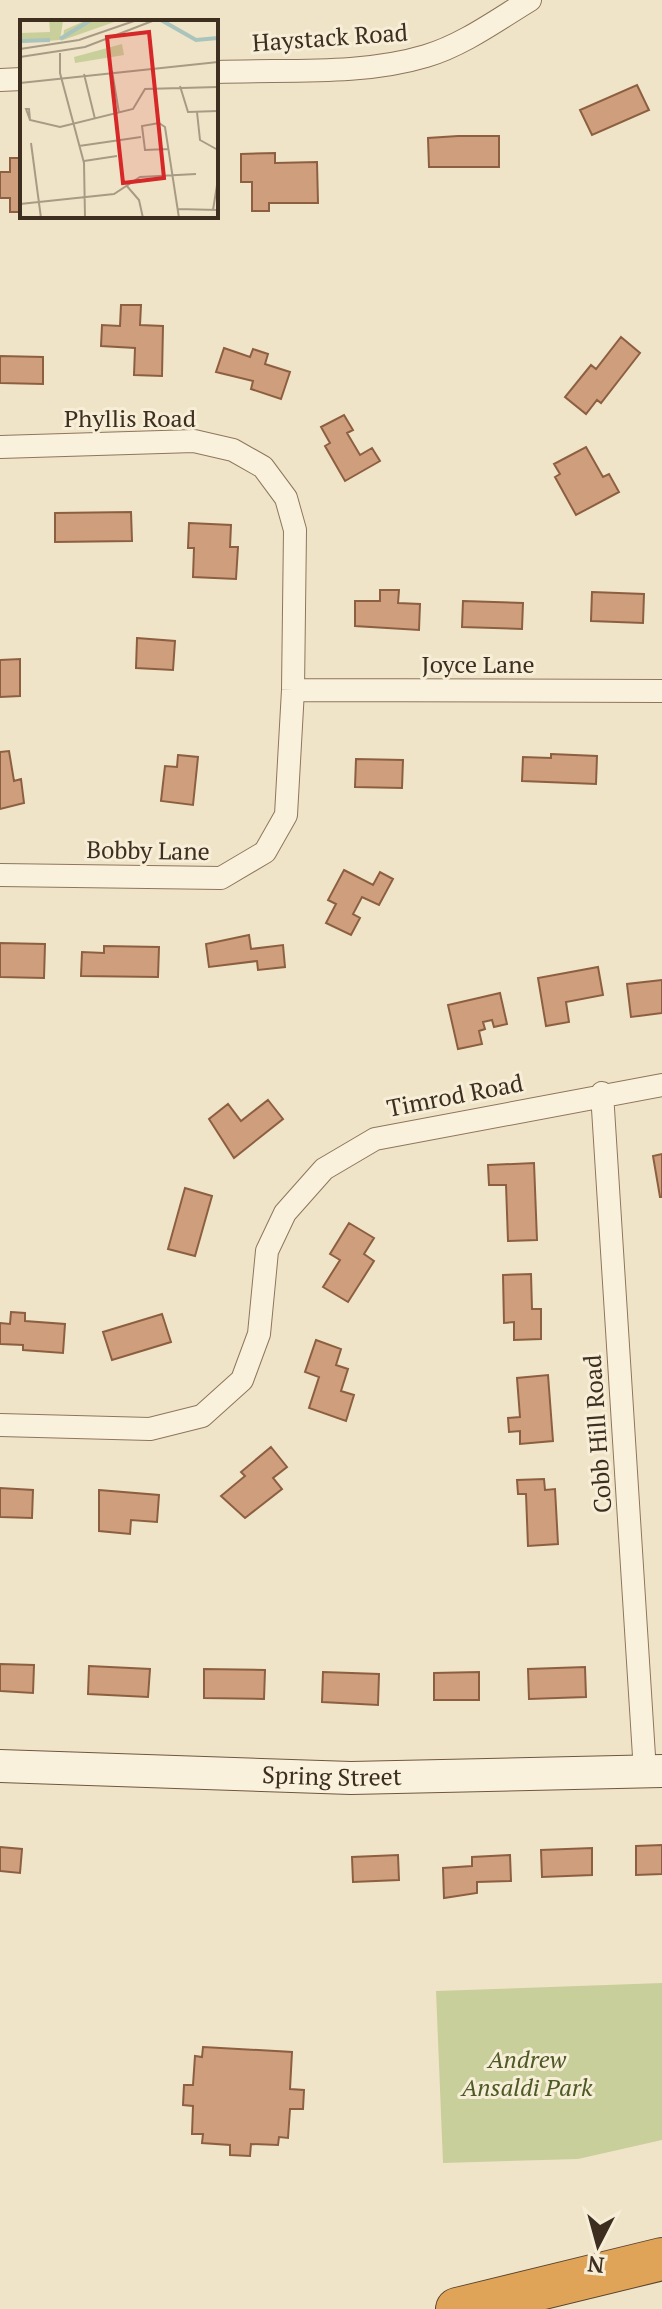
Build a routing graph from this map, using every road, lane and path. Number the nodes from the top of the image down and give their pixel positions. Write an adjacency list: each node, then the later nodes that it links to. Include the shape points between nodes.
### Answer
1 (530, 0): 2 (street, Haystack Road, via 427,56 378,66)
2 (218, 72)
3 (20, 79): 4 (street)
4 (0, 80)
5 (0, 447): 6 (street, Phyllis Road, via 194,441 233,450 263,467 286,498 295,530)
6 (293, 690): 7 (street, Joyce Lane); 8 (street, Bobby Lane, via 286,815 265,852 221,878)
7 (662, 691)
8 (0, 875)
9 (662, 1085): 10 (street, Timrod Road)
10 (602, 1093): 11 (street, Timrod Road, via 375,1139 324,1169 285,1213 267,1251 259,1334 242,1380 202,1416 150,1429); 13 (street, Cobb Hill Road)
11 (0, 1425)
12 (0, 1766): 13 (street, Spring Street, via 351,1778)
13 (654, 1771)
14 (662, 2259): 15 (highway)
15 (457, 2309)

